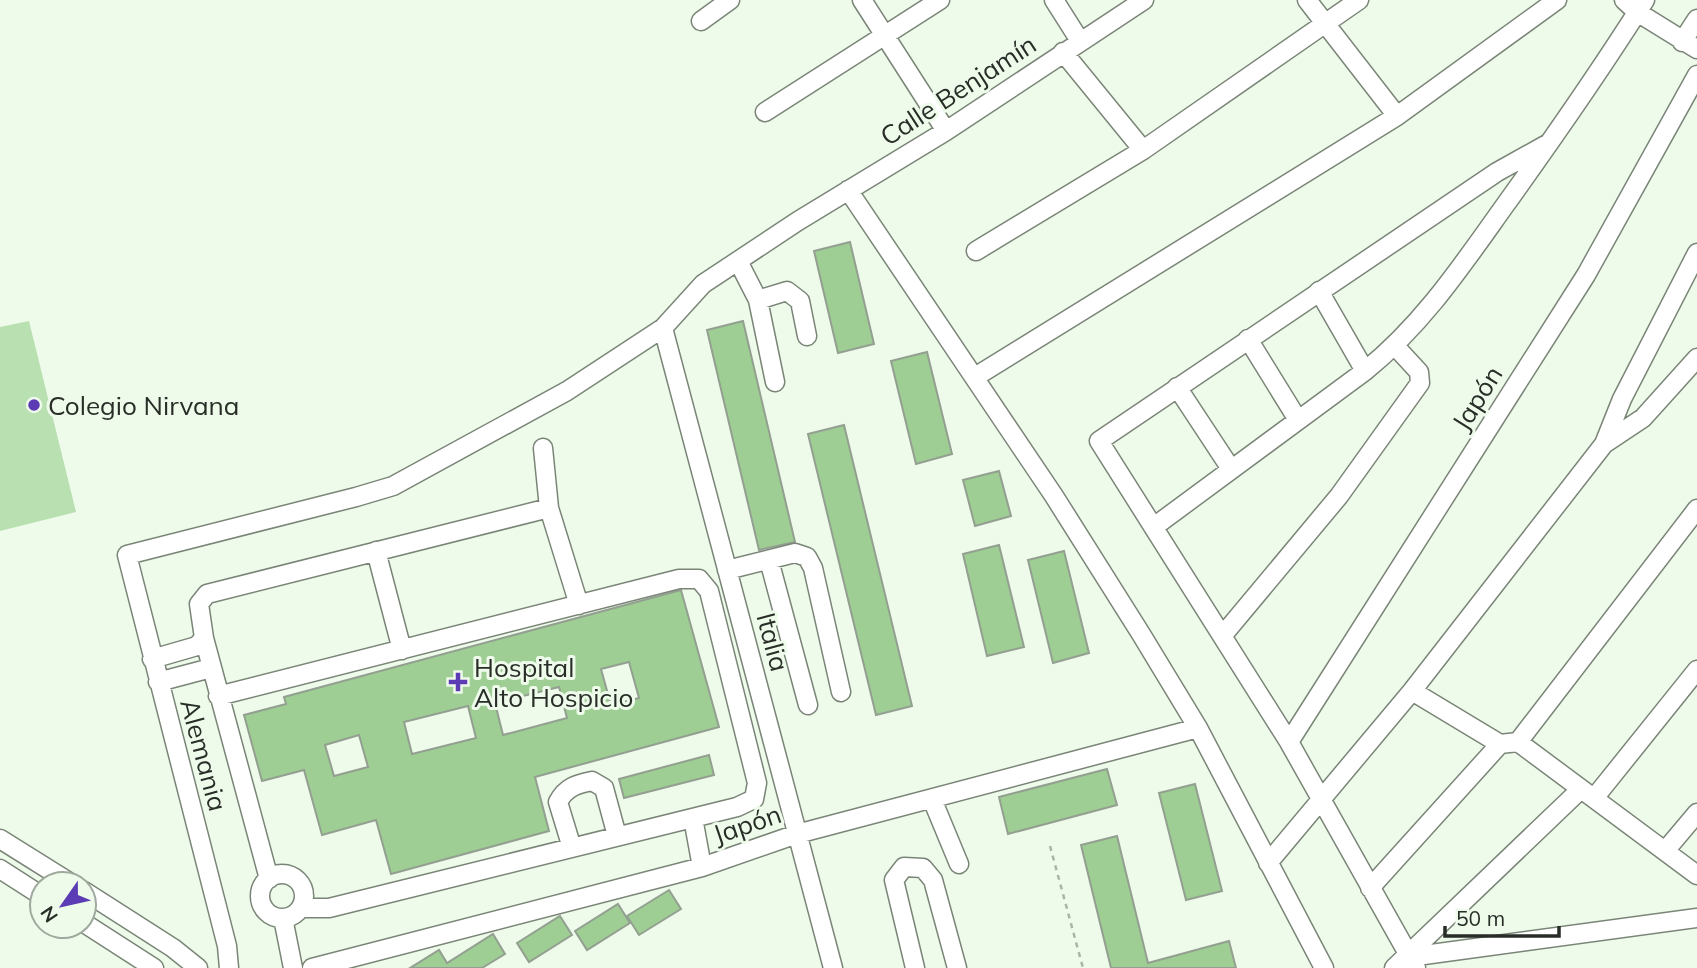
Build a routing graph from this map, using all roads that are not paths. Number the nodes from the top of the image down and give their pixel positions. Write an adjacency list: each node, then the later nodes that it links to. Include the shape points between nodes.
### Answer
1 (730, 0): 11 (street)
2 (862, 0): 13 (street)
3 (940, 0): 13 (street)
4 (1054, 0): 14 (street)
5 (1144, 0): 14 (street, Calle Benjamín)
6 (1307, 0): 12 (street)
7 (1359, 0): 12 (street)
8 (1557, 0): 19 (street)
9 (1635, 4): 15 (street); 21 (street)
10 (1697, 19): 15 (street)
11 (701, 21)
12 (1325, 23): 19 (street); 22 (street)
13 (887, 36): 18 (street); 20 (street)
14 (1080, 41): 16 (street, Calle Benjamín)
15 (1689, 45)
16 (1063, 52): 20 (street, Calle Benjamín); 22 (street)
17 (1697, 75): 62 (street, Japón, via 1586,275)
18 (765, 112)
19 (1396, 116): 35 (street)
20 (946, 131): 23 (street, Calle Benjamín)
21 (1549, 144): 27 (street, via 1497,172); 32 (street, via 1430,309)
22 (1143, 150): 24 (street)
23 (848, 190): 26 (street, Calle Benjamín); 35 (street)
24 (976, 251)
25 (1697, 253): 39 (street, via 1622,399)
26 (738, 261): 28 (street); 29 (street, Calle Benjamín, via 703,284)
27 (1319, 291): 31 (street); 34 (street)
28 (758, 300): 30 (street, via 787,291 800,301); 36 (street)
29 (663, 328): 46 (street, Calle Benjamín, via 567,391 393,486); 48 (street, Italia)
30 (807, 336)
31 (1248, 339): 37 (street); 38 (street)
32 (1395, 346): 34 (street); 50 (street, via 1417,370 1420,383 1339,496)
33 (1697, 358): 39 (street, via 1643,418)
34 (1365, 370): 38 (street)
35 (975, 377): 61 (street)
36 (775, 382)
37 (1177, 387): 41 (street); 44 (street, via 1099,441)
38 (1298, 420): 41 (street)
39 (1604, 444): 57 (street)
40 (543, 448): 42 (street)
41 (1231, 469): 44 (street)
42 (549, 508): 45 (street); 49 (street)
43 (1697, 509): 63 (street)
44 (1155, 526): 50 (street)
45 (376, 551): 51 (street, via 206,594 199,604); 52 (street)
46 (127, 555): 53 (street, Alemania)
47 (769, 559): 48 (street); 58 (street, via 795,553 807,557 813,568); 60 (street)
48 (727, 570): 70 (street, Italia)
49 (579, 605): 52 (street); 69 (street, via 679,579 699,579 709,591 757,783 754,799)
50 (1223, 635): 62 (street)
51 (204, 638): 53 (street, via 197,646); 54 (street)
52 (402, 650): 59 (street)
53 (152, 659): 56 (street, Alemania)
54 (211, 668): 56 (street); 59 (street)
55 (1697, 670): 65 (street)
56 (158, 682): 92 (street, Alemania, via 228,946)
57 (1412, 691): 64 (street); 67 (street)
58 (841, 692)
59 (218, 696): 81 (street)
60 (808, 705)
61 (1198, 728): 66 (street, Japón); 75 (street)
62 (1289, 742): 67 (street)
63 (1518, 742): 64 (street); 65 (street)
64 (1500, 744): 83 (street)
65 (1588, 793): 74 (street); 89 (street)
66 (932, 799): 70 (street, Japón); 76 (street)
67 (1322, 802): 75 (street); 83 (street)
68 (1697, 813): 74 (street)
69 (693, 818): 71 (street); 77 (street)
70 (797, 834): 77 (street, Japón); 95 (street, Italia)
71 (617, 836): 73 (street); 73 (street, via 604,789 592,781 574,785 558,802)
72 (0, 839): 79 (street)
73 (572, 848): 85 (street, via 329,908)
74 (1665, 851): 80 (street)
75 (1268, 863): 98 (street)
76 (959, 864)
77 (702, 867): 94 (street, Japón)
78 (0, 869): 82 (street)
79 (50, 870)
80 (1697, 875)
81 (269, 879): 85 (street, via 283,874 297,880 304,893); 87 (street, via 261,890 262,904 270,915)
82 (28, 887)
83 (1370, 888): 89 (street)
84 (98, 900): 91 (street)
85 (301, 908): 87 (street)
86 (1697, 918): 89 (street)
87 (283, 919): 93 (street)
88 (98, 932): 90 (street)
89 (1412, 962): 99 (street)
90 (154, 968)
91 (198, 968)
92 (229, 968)
93 (293, 968)
94 (312, 968)
95 (833, 968)
96 (915, 968): 97 (street, via 894,880 904,867 923,868 933,880)
97 (957, 968)
98 (1324, 968)
99 (1394, 968)

